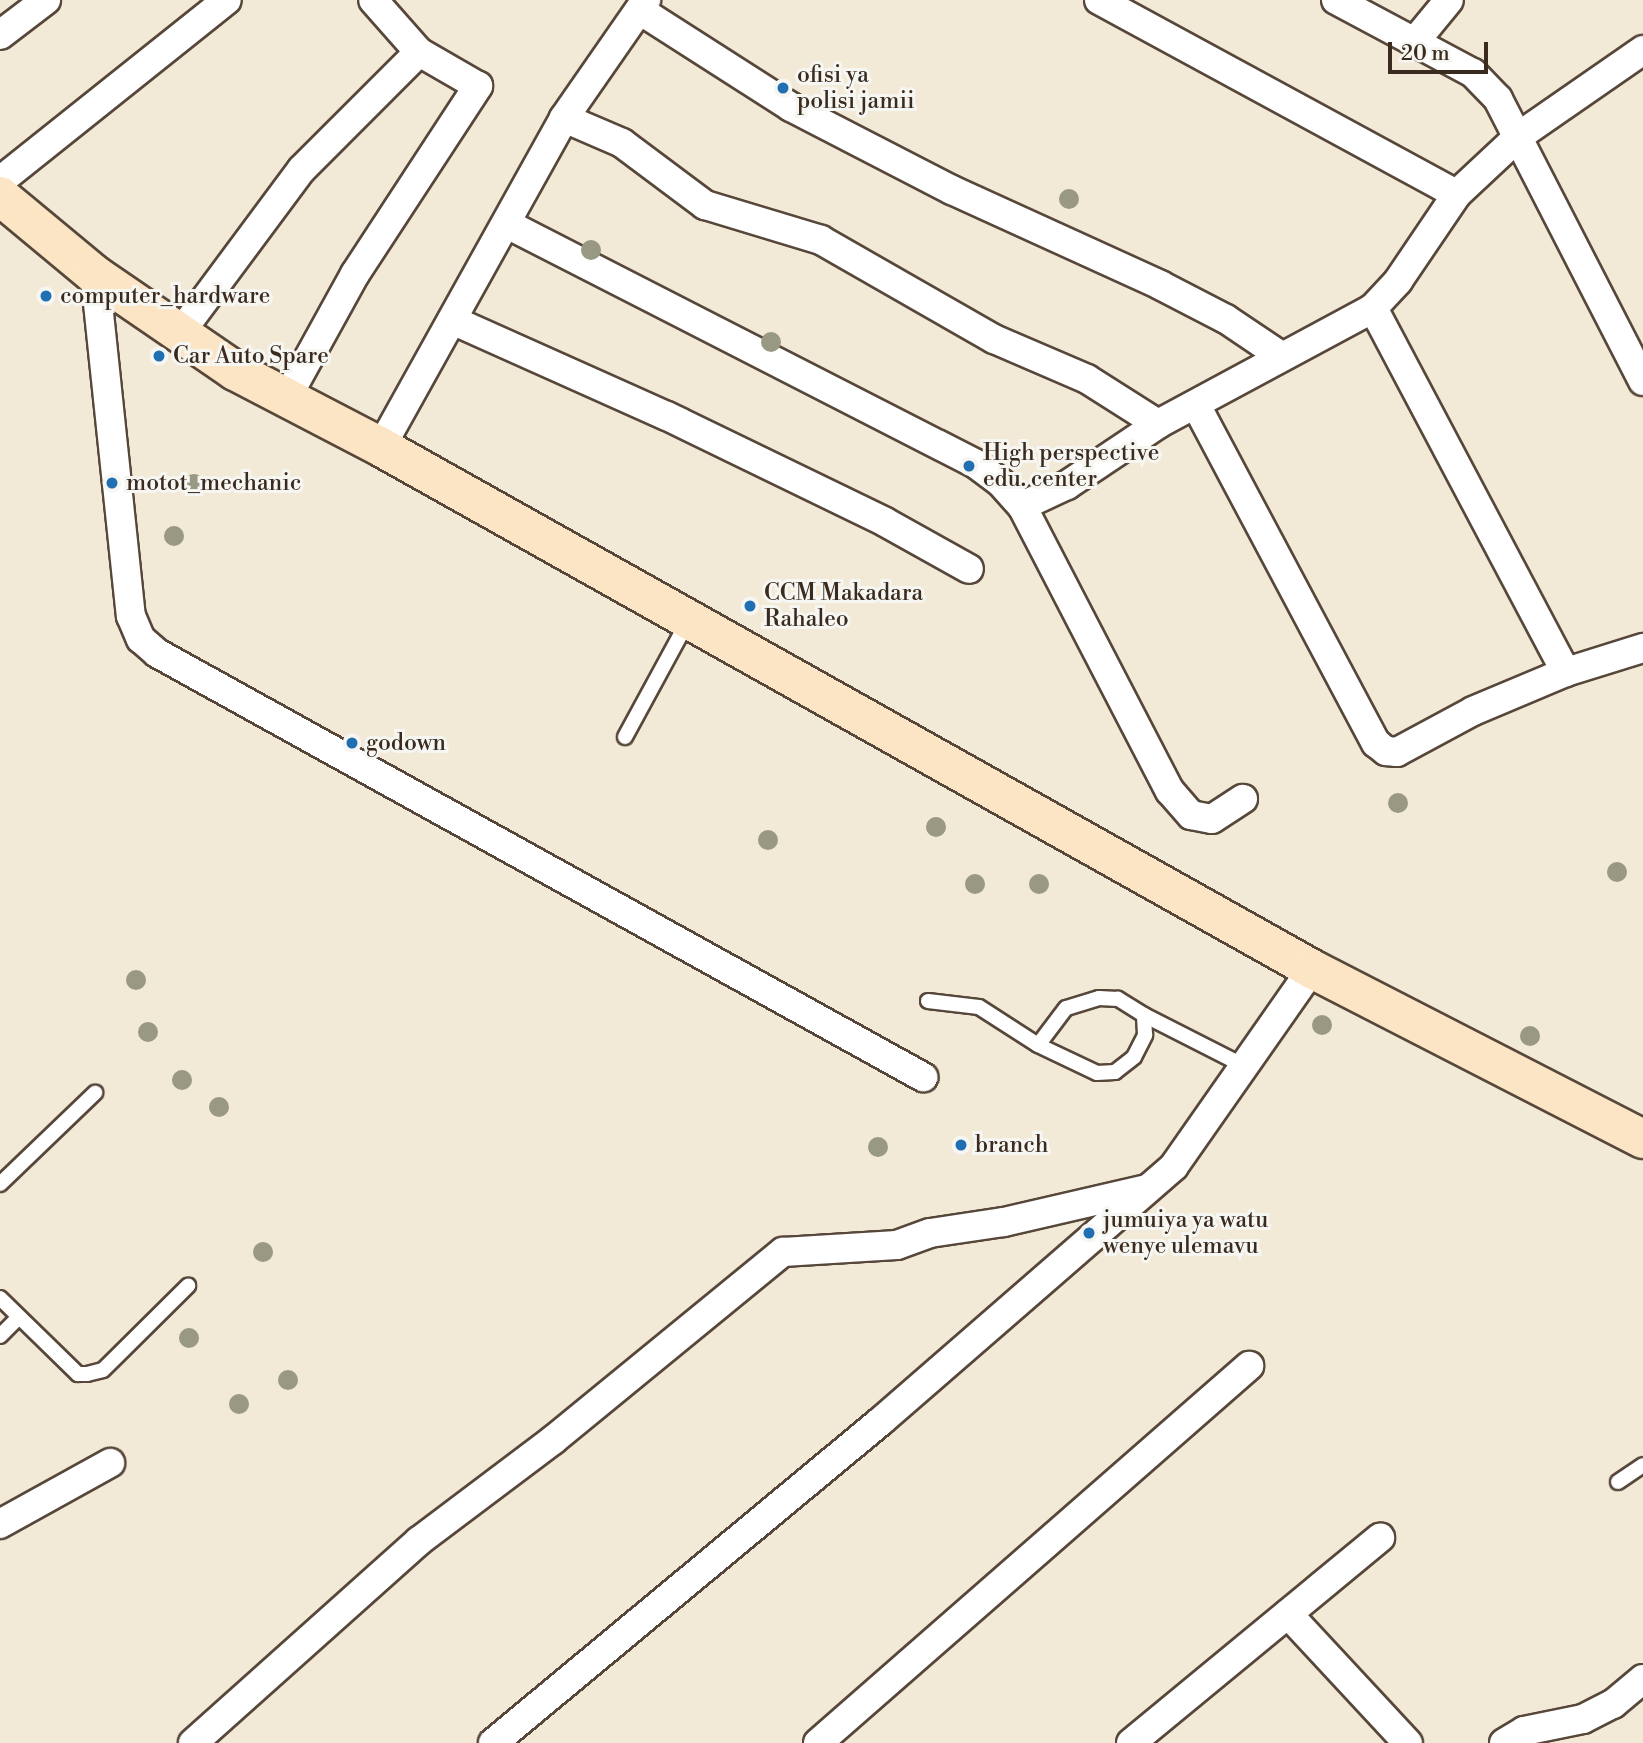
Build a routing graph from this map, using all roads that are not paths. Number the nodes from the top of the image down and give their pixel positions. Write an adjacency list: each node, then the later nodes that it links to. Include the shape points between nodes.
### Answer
1 (46, 0): 8 (street)
2 (226, 0): 14 (street)
3 (373, 0): 11 (street)
4 (1099, 0): 15 (street)
5 (1336, 0): 9 (street)
6 (1450, 0): 9 (street)
7 (644, 5): 12 (street); 22 (street, via 791,107 953,190 1160,285 1226,319)
8 (0, 35)
9 (1417, 39): 13 (street, via 1473,73 1498,99)
10 (1643, 50): 13 (street)
11 (419, 52): 21 (street, via 302,170); 24 (street, via 478,86 355,274)
12 (564, 118): 17 (street); 26 (street, via 622,144 705,205 821,240 994,339 1087,379)
13 (1519, 136): 15 (street); 23 (street)
14 (0, 181)
15 (1457, 194): 19 (street, via 1398,281)
16 (0, 196): 18 (street)
17 (508, 224): 20 (street); 28 (street, via 976,464)
18 (95, 275): 21 (street); 40 (street, via 131,616 141,639 157,653)
19 (1373, 308): 22 (street); 32 (street)
20 (453, 320): 27 (street); 29 (street, via 667,416 886,522)
21 (180, 333): 24 (street, via 235,371)
22 (1281, 356): 25 (street)
23 (1643, 381)
24 (286, 398): 27 (street)
25 (1196, 405): 26 (street); 32 (street, via 1376,743 1385,751 1397,752 1473,711)
26 (1158, 424): 28 (street, via 1067,485)
27 (381, 447): 30 (street)
28 (1022, 506): 34 (street, via 1170,791 1191,815 1212,819)
29 (969, 569)
30 (689, 620): 33 (lane); 35 (street)
31 (1643, 648): 32 (street)
32 (1566, 672)
33 (625, 737)
34 (1243, 799)
35 (1312, 969): 39 (street); 42 (street)
36 (928, 1001): 38 (lane, via 979,1007)
37 (1144, 1015): 38 (lane, via 1118,999 1099,998 1066,1008); 38 (lane, via 1144,1035 1134,1057 1115,1072 1084,1070); 39 (lane)
38 (1038, 1045)
39 (1244, 1066): 44 (street, via 1174,1166)
40 (923, 1077)
41 (95, 1093): 43 (lane)
42 (1643, 1139)
43 (0, 1184)
44 (1143, 1190): 57 (street, via 1004,1222 930,1233 897,1245 783,1252 553,1440 419,1541); 58 (street, via 881,1421)
45 (188, 1286): 47 (lane, via 103,1370 87,1374 78,1374)
46 (0, 1298): 47 (lane)
47 (17, 1319): 48 (lane)
48 (0, 1336)
49 (1249, 1366): 59 (street)
50 (110, 1464): 53 (street)
51 (1643, 1465): 52 (lane)
52 (1618, 1482)
53 (0, 1524)
54 (1380, 1538): 55 (street)
55 (1288, 1614): 60 (street); 61 (street)
56 (1643, 1679): 62 (street, via 1613,1704 1583,1719 1524,1731)
57 (193, 1743)
58 (493, 1743)
59 (818, 1743)
60 (1131, 1743)
61 (1408, 1743)
62 (1504, 1743)

